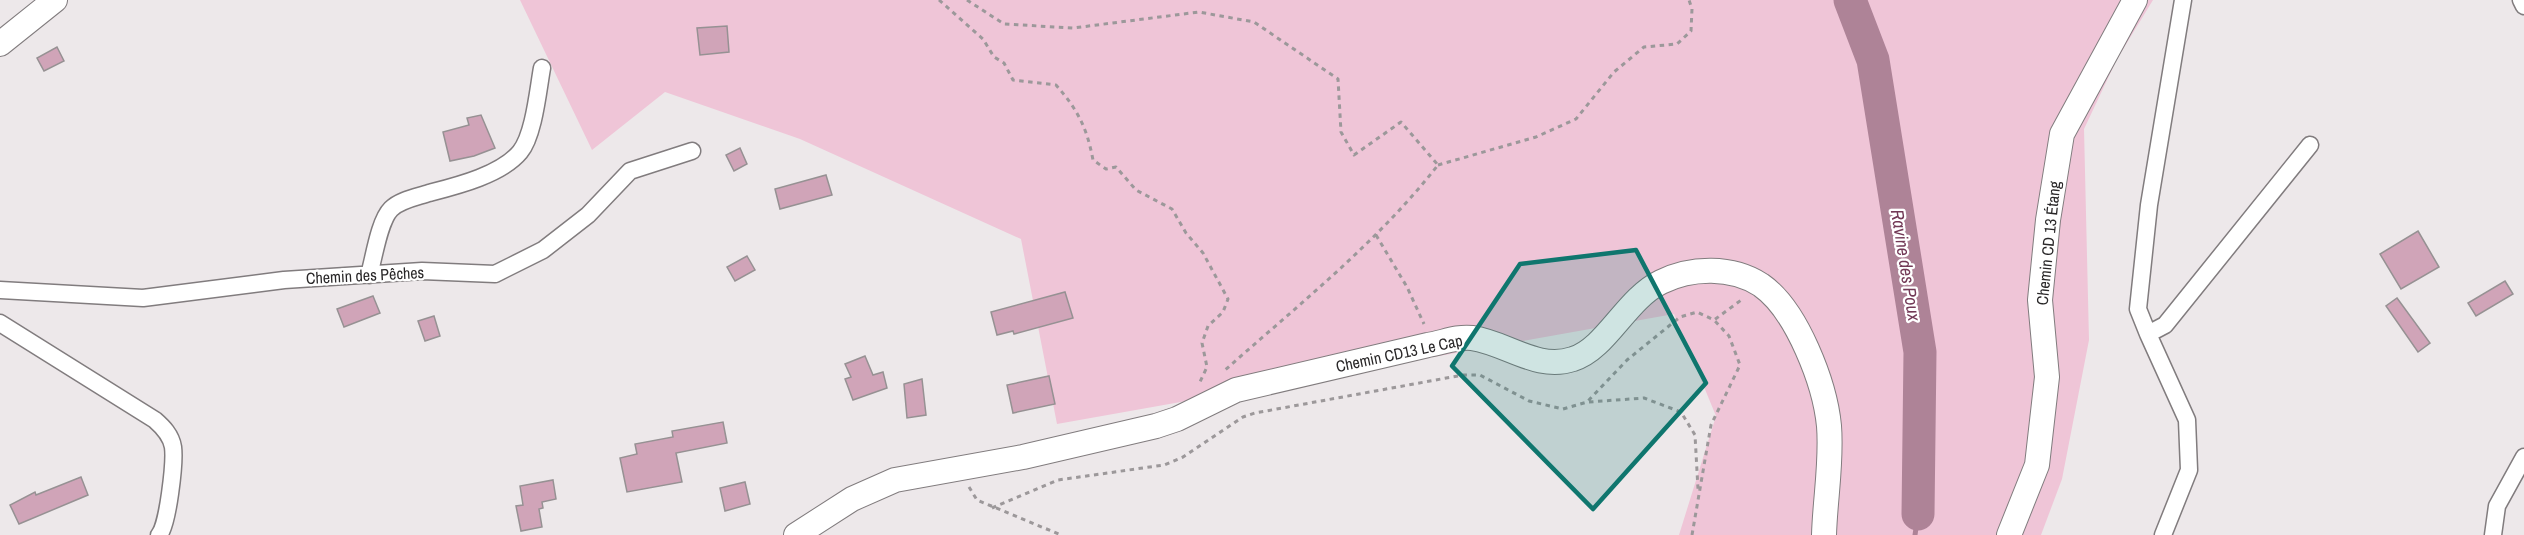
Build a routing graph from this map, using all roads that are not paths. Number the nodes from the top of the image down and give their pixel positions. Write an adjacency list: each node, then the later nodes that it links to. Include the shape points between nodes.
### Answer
1 (55, 0): 6 (main road)
2 (2135, 0): 18 (main road, Chemin CD 13 Étang, via 2062,134 2040,300 2047,377 2037,465)
3 (2183, 0): 13 (street, via 2149,205 2139,309)
4 (2521, 0): 5 (street)
5 (2524, 6)
6 (0, 44)
7 (542, 68): 10 (street, via 529,134 521,152 506,165 464,184 410,199 390,209)
8 (2310, 145): 13 (street, via 2165,325)
9 (693, 151): 10 (street, Chemin des Pêches, via 630,171 579,222 543,250 495,274 422,271)
10 (369, 275): 11 (street, Chemin des Pêches, via 284,280 143,298)
11 (0, 290)
12 (0, 323): 15 (street, via 165,429 173,446 168,515)
13 (2148, 333): 19 (street, via 2187,420 2189,470)
14 (2524, 457): 20 (street, via 2497,506)
15 (159, 535)
16 (796, 535): 17 (main road, Chemin CD13 Le Cap, via 852,499 896,480 1023,457 1156,426 1226,393 1458,338 1473,338 1541,362 1574,359 1588,352 1642,293 1662,281 1694,271 1726,271 1761,285 1784,308 1802,339 1824,394 1829,427)
17 (1824, 535)
18 (2009, 535)
19 (2163, 535)
20 (2493, 535)

